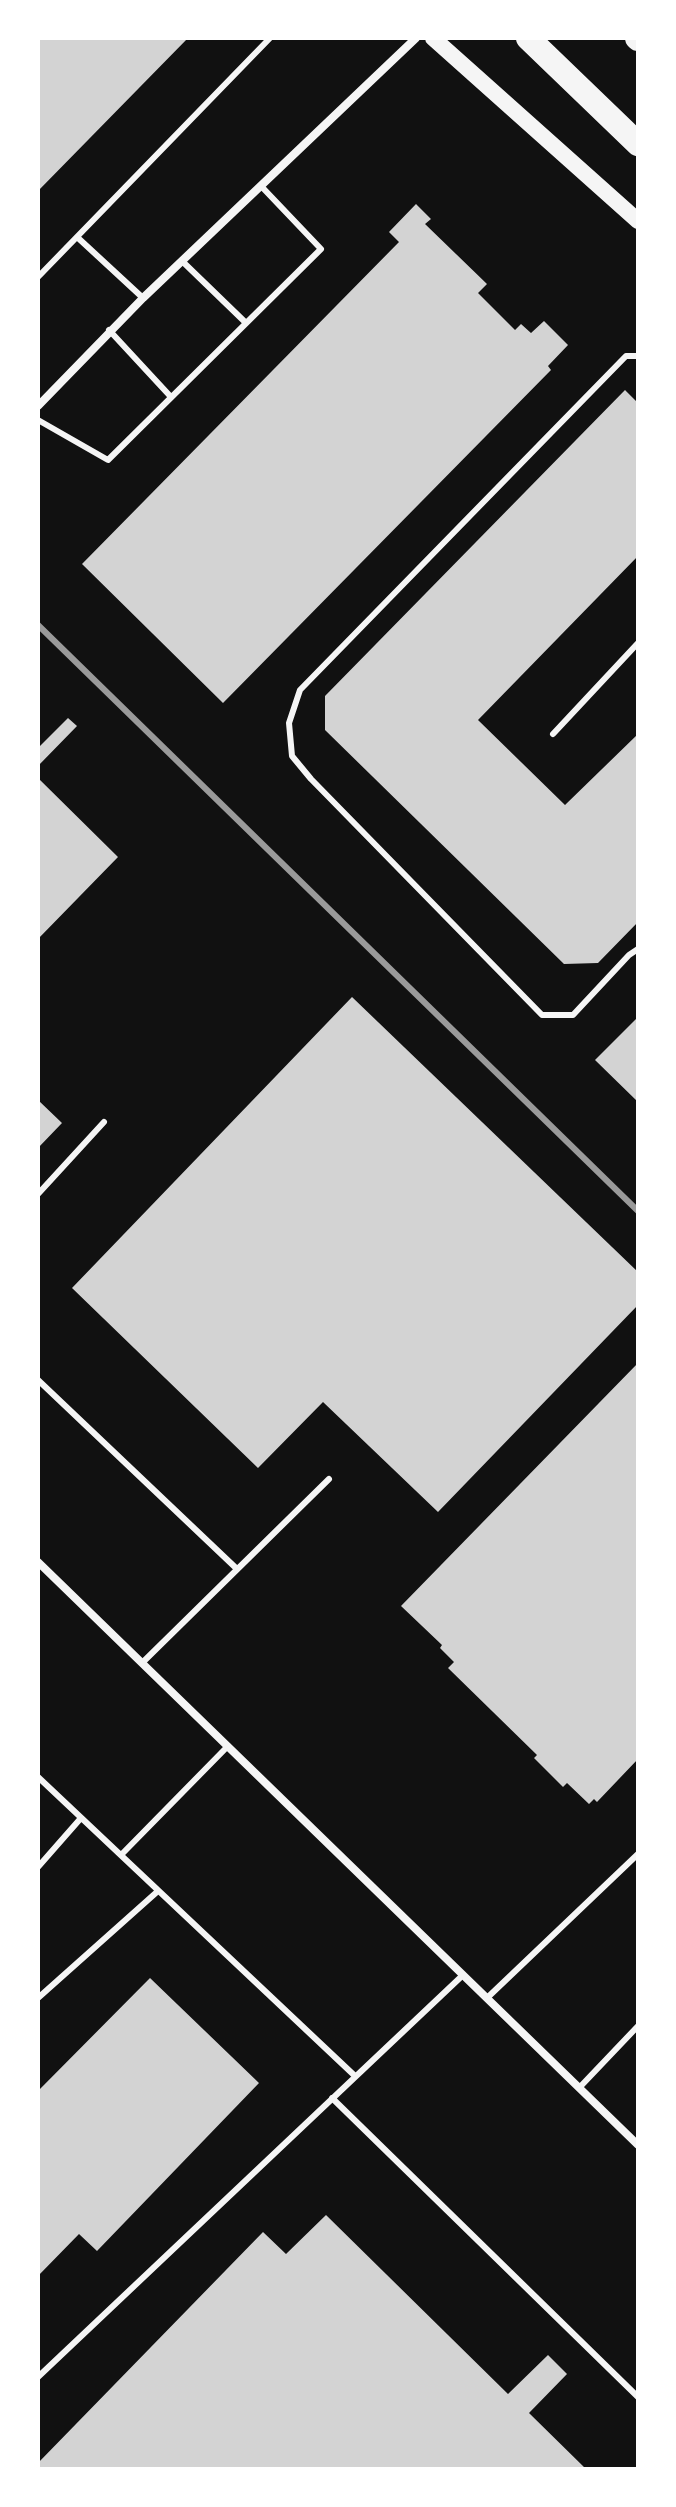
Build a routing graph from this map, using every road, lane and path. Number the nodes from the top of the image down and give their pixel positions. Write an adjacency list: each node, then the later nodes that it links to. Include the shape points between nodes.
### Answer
1 (270, 38): 8 (lane)
2 (416, 38): 6 (street)
3 (433, 38): 7 (main road)
4 (528, 38): 5 (highway)
5 (638, 144)
6 (261, 186): 9 (street); 12 (lane, via 321,249)
7 (638, 221)
8 (77, 237): 10 (lane); 11 (lane)
9 (182, 261): 11 (street); 12 (lane)
10 (38, 277)
11 (143, 298): 13 (street)
12 (245, 322): 15 (lane)
13 (109, 330): 15 (lane); 16 (street)
14 (638, 356): 20 (lane, via 626,356 300,690 289,723 292,756 311,779 542,1015 573,1015)
15 (171, 397): 17 (lane, via 108,460)
16 (38, 406)
17 (38, 420)
18 (638, 643): 19 (lane)
19 (553, 734)
20 (638, 949)
21 (104, 1122): 22 (lane)
22 (38, 1194)
23 (38, 1380): 26 (lane)
24 (329, 1479): 26 (lane)
25 (38, 1562): 27 (street)
26 (237, 1569): 27 (lane)
27 (142, 1663): 28 (street)
28 (228, 1746): 32 (lane); 35 (street)
29 (38, 1777): 30 (lane)
30 (81, 1818): 32 (lane); 33 (lane)
31 (638, 1854): 37 (lane)
32 (121, 1855): 34 (lane)
33 (38, 1867)
34 (158, 1891): 36 (lane); 39 (lane)
35 (463, 1975): 37 (street); 39 (lane)
36 (38, 1998)
37 (487, 1998): 40 (street)
38 (638, 2026): 40 (lane)
39 (355, 2076): 41 (lane)
40 (579, 2088): 42 (street)
41 (332, 2098): 43 (lane); 44 (lane)
42 (638, 2145)
43 (38, 2377)
44 (638, 2397)

